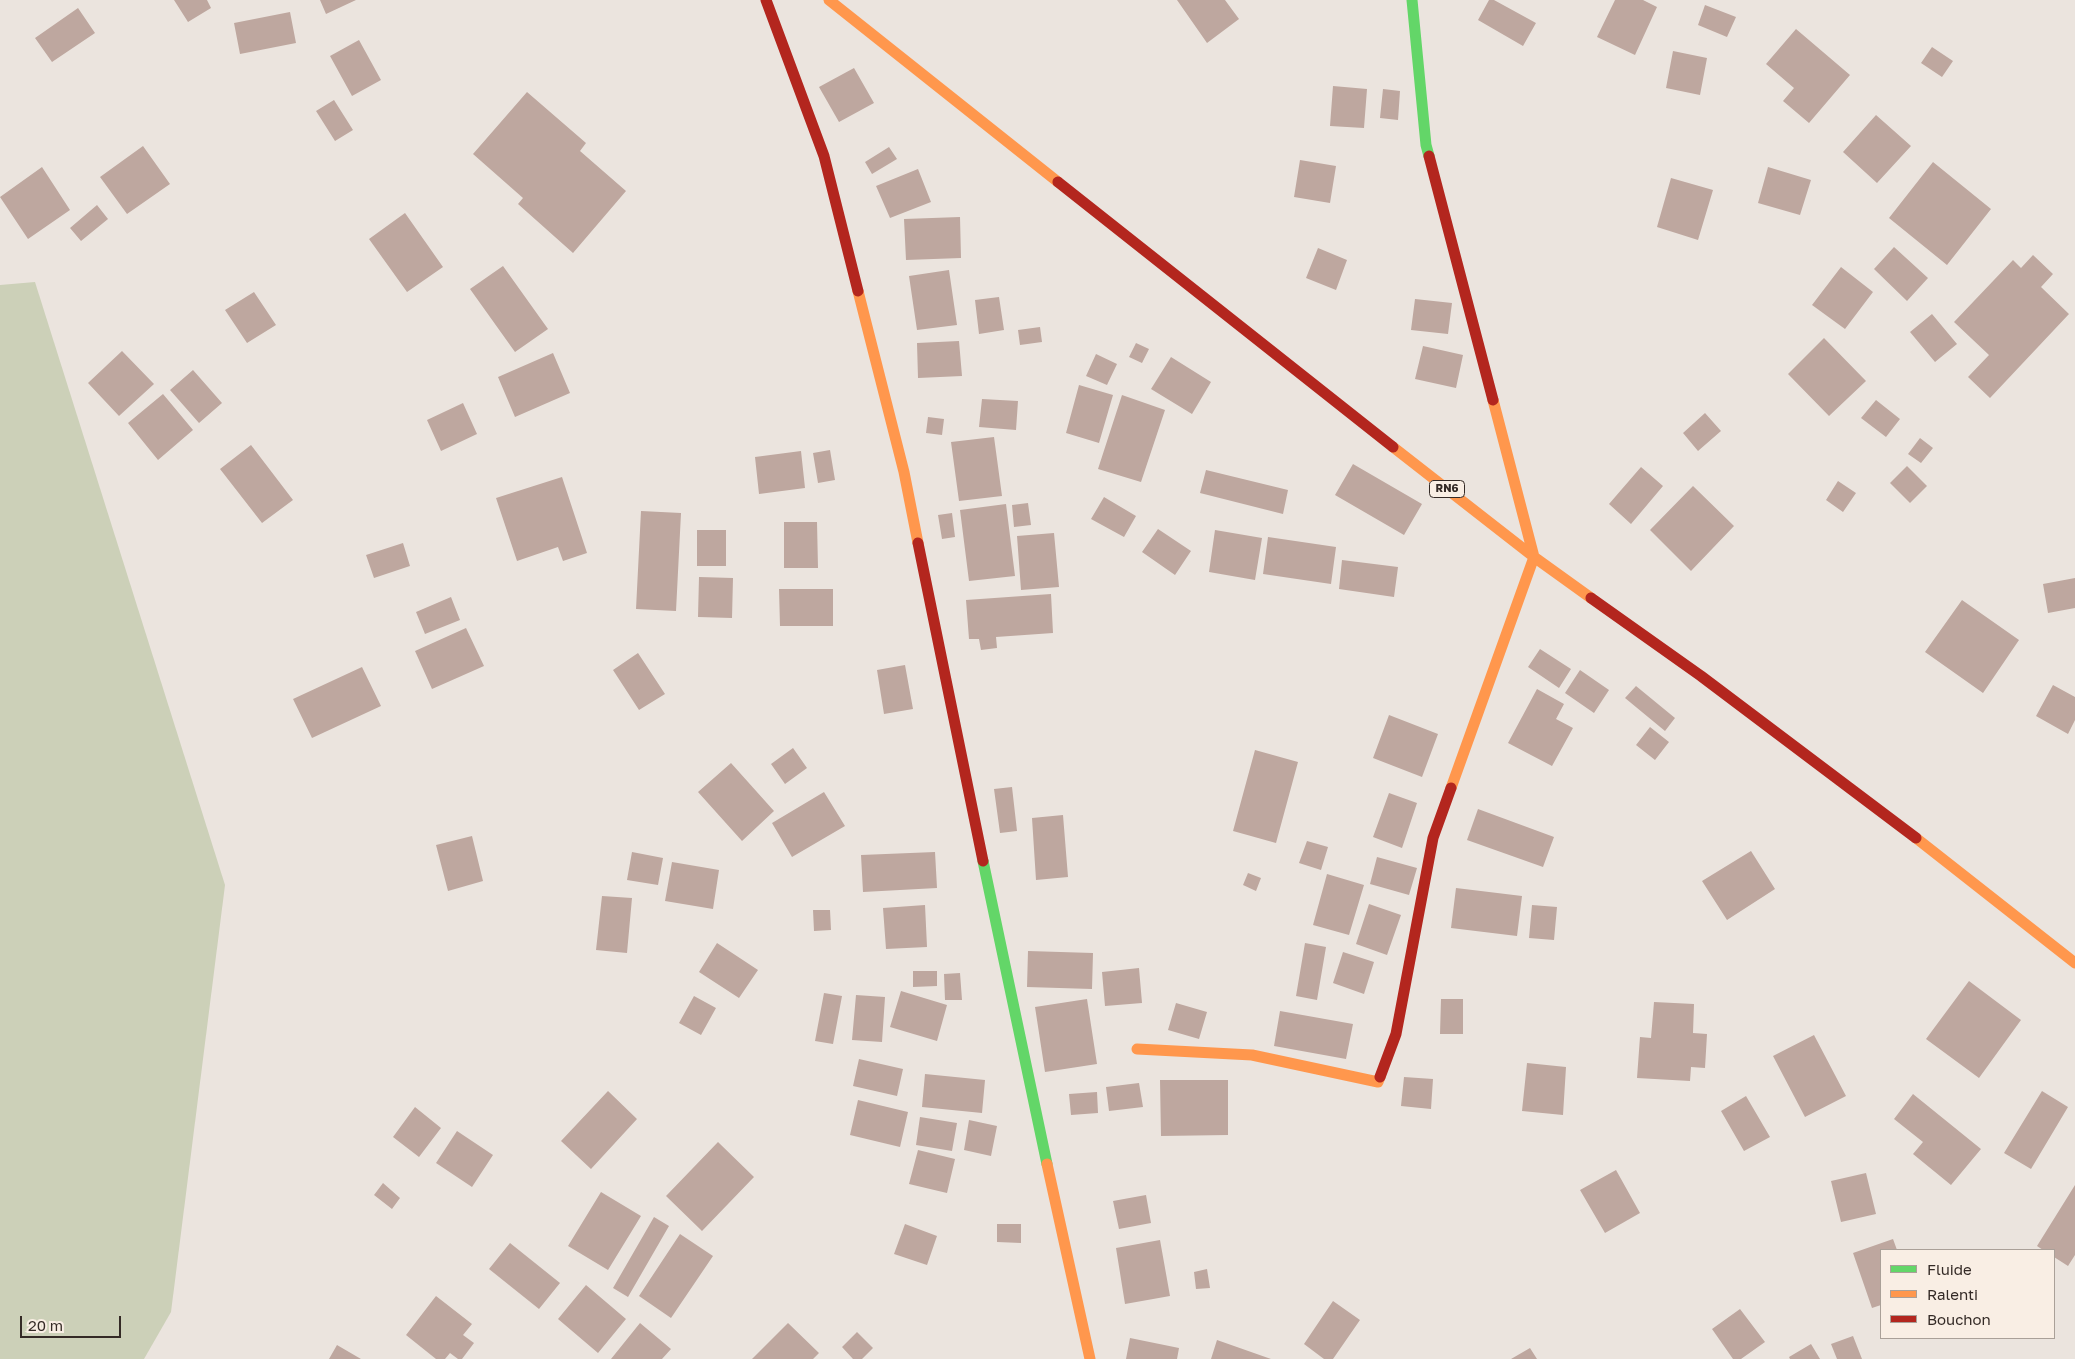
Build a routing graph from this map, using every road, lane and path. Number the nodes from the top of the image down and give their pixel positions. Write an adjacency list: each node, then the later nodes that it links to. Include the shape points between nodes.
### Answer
1 (766, 0): 7 (main road, via 824,156 904,472 1006,976)
2 (829, 0): 4 (main road, RN6)
3 (1412, 0): 4 (main road, via 1426,145)
4 (1534, 557): 5 (main road, RN6, via 1898,824); 6 (main road, via 1433,838 1396,1034 1378,1082 1252,1055)
5 (2075, 963)
6 (1137, 1049)
7 (1090, 1359)

